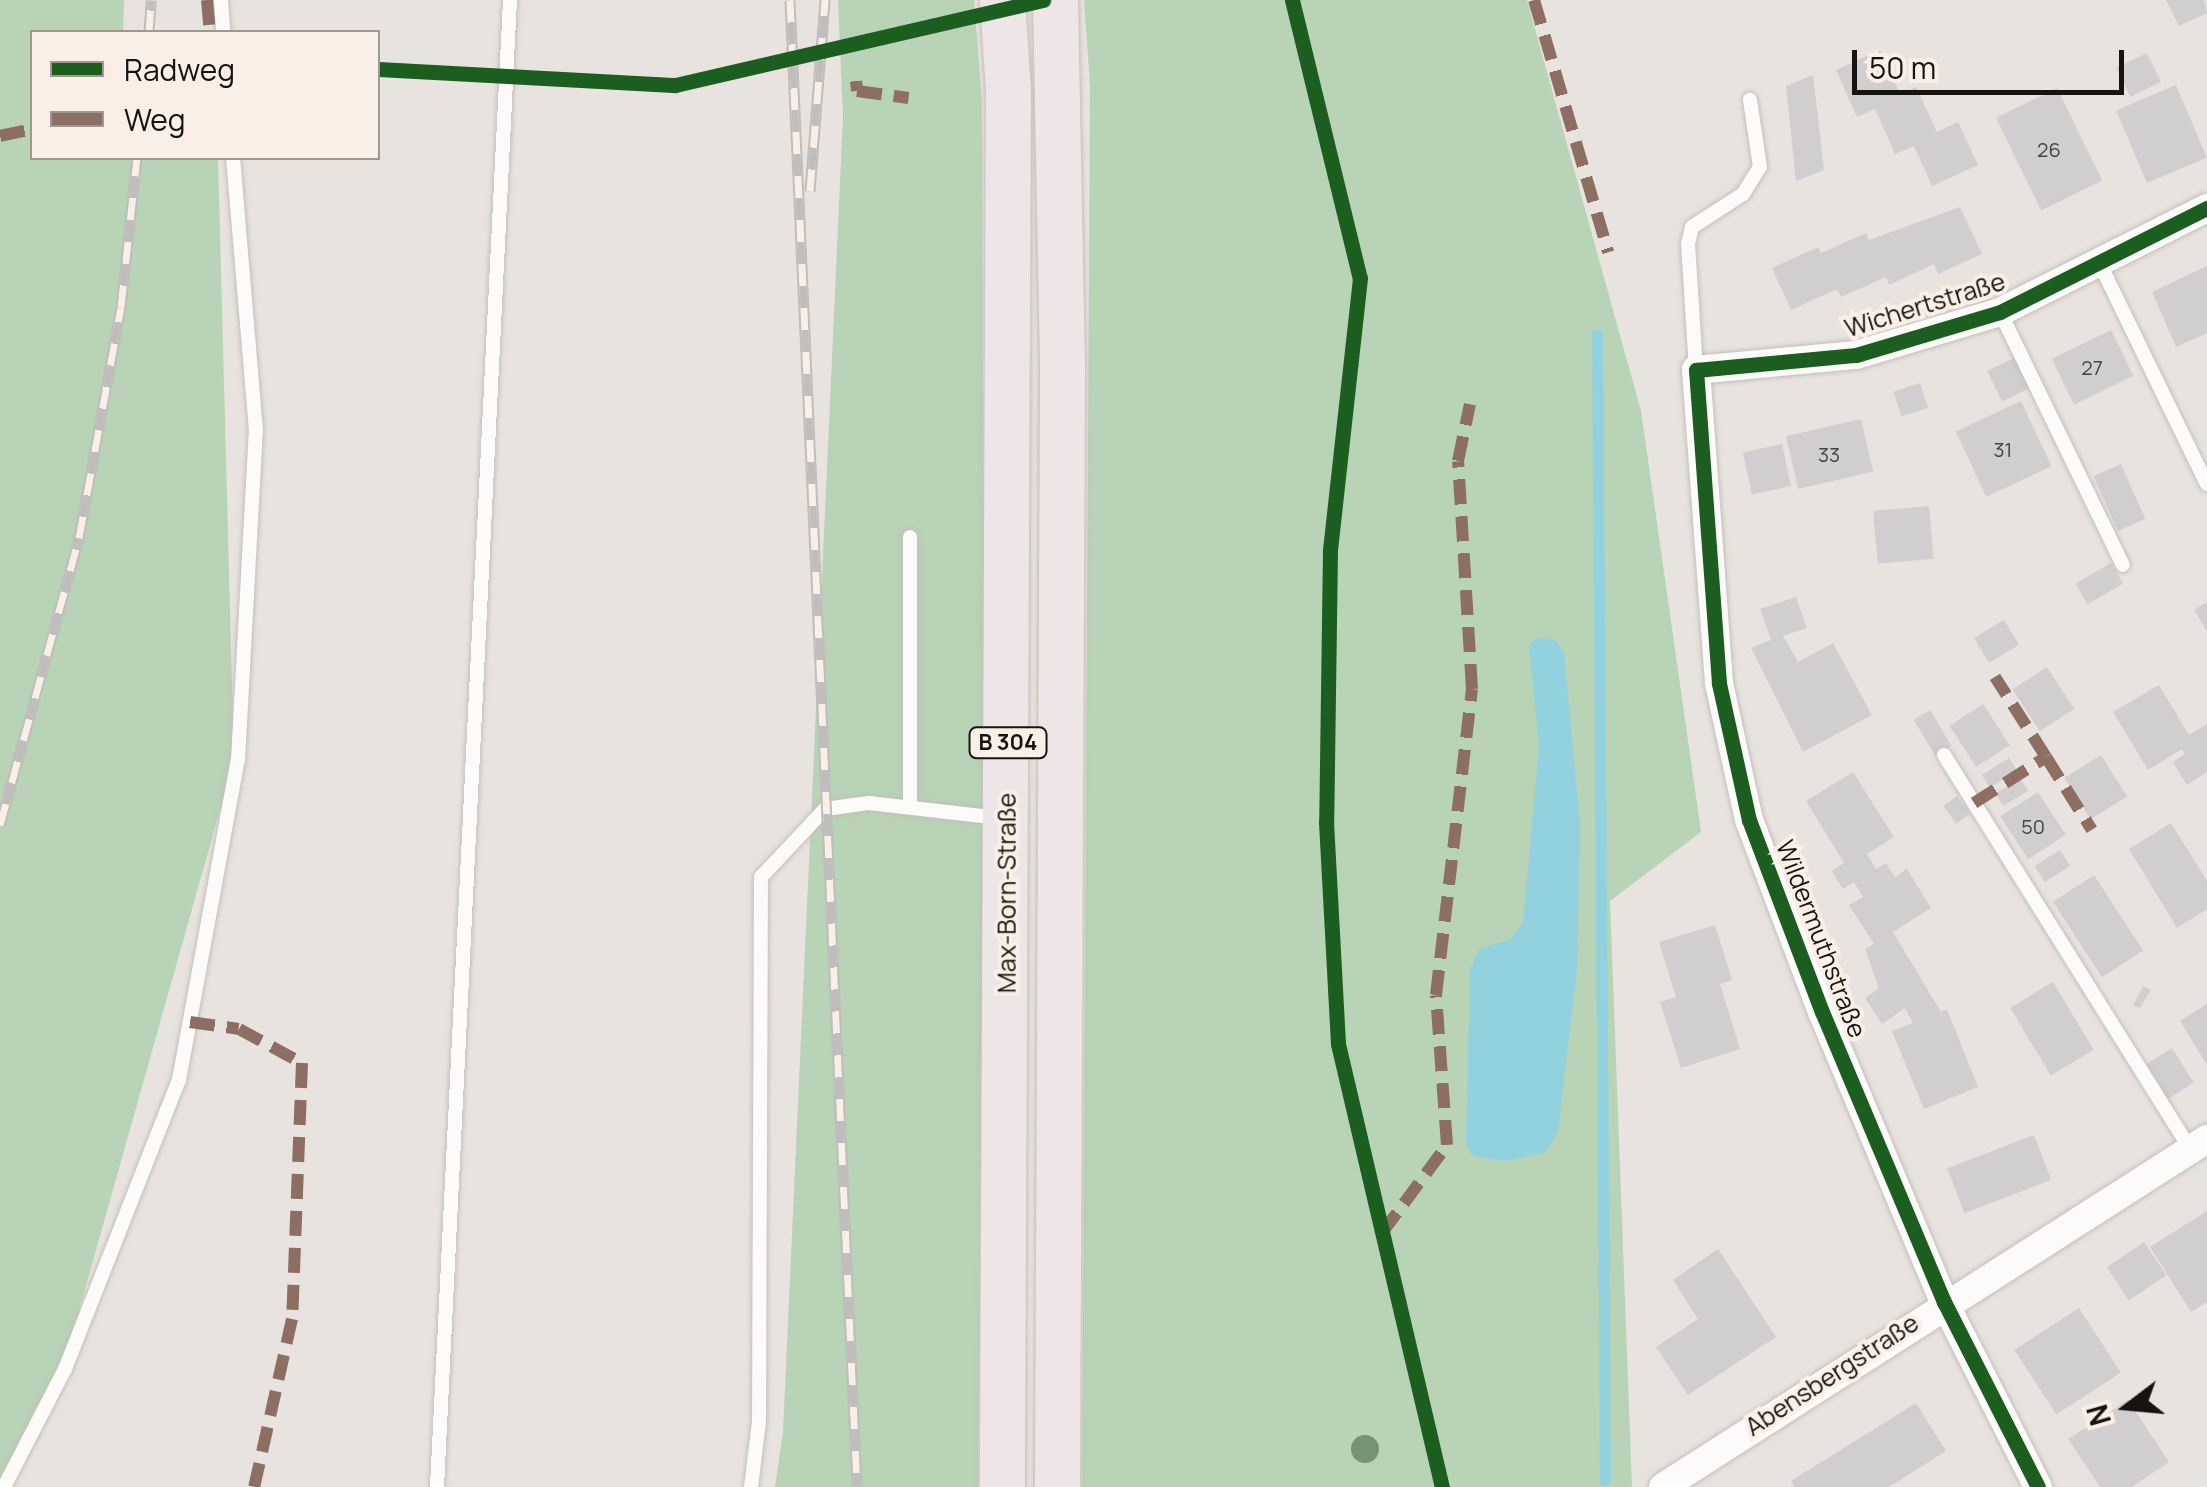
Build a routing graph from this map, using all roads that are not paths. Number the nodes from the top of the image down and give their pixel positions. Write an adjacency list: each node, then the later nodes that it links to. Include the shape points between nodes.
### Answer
1 (220, 0): 5 (lane)
2 (510, 0): 21 (lane)
3 (1002, 0): 17 (main road, Max-Born-Straße / B 304, via 1008,90)
4 (1055, 0): 24 (main road, Max-Born-Straße / B 304, via 1062,183)
5 (223, 30)
6 (1750, 100): 11 (lane, Wildermuthstraße, via 1760,167 1743,194 1692,227 1688,244)
7 (234, 160): 20 (lane, via 256,430 238,760 179,1080 64,1369)
8 (2205, 214): 9 (street, Wichertstraße)
9 (2099, 262): 10 (street, Wichertstraße); 12 (lane)
10 (2000, 312): 11 (street, Wichertstraße, via 1856,355); 14 (lane)
11 (1696, 370): 19 (street, Wildermuthstraße, via 1719,683 1749,820)
12 (2207, 484)
13 (910, 537): 16 (lane)
14 (2123, 565)
15 (1944, 755): 18 (lane)
16 (910, 807): 17 (lane); 22 (lane, via 870,802 825,809 761,877 759,1422)
17 (1008, 819): 23 (main road, Max-Born-Straße / B 304)
18 (2199, 1145): 19 (street, Abensbergstraße)
19 (1944, 1302): 25 (street, Abensbergstraße); 26 (street, Wildermuthstraße)
20 (4, 1487)
21 (437, 1487)
22 (751, 1487)
23 (1002, 1487)
24 (1057, 1487)
25 (1663, 1487)
26 (2038, 1487)

